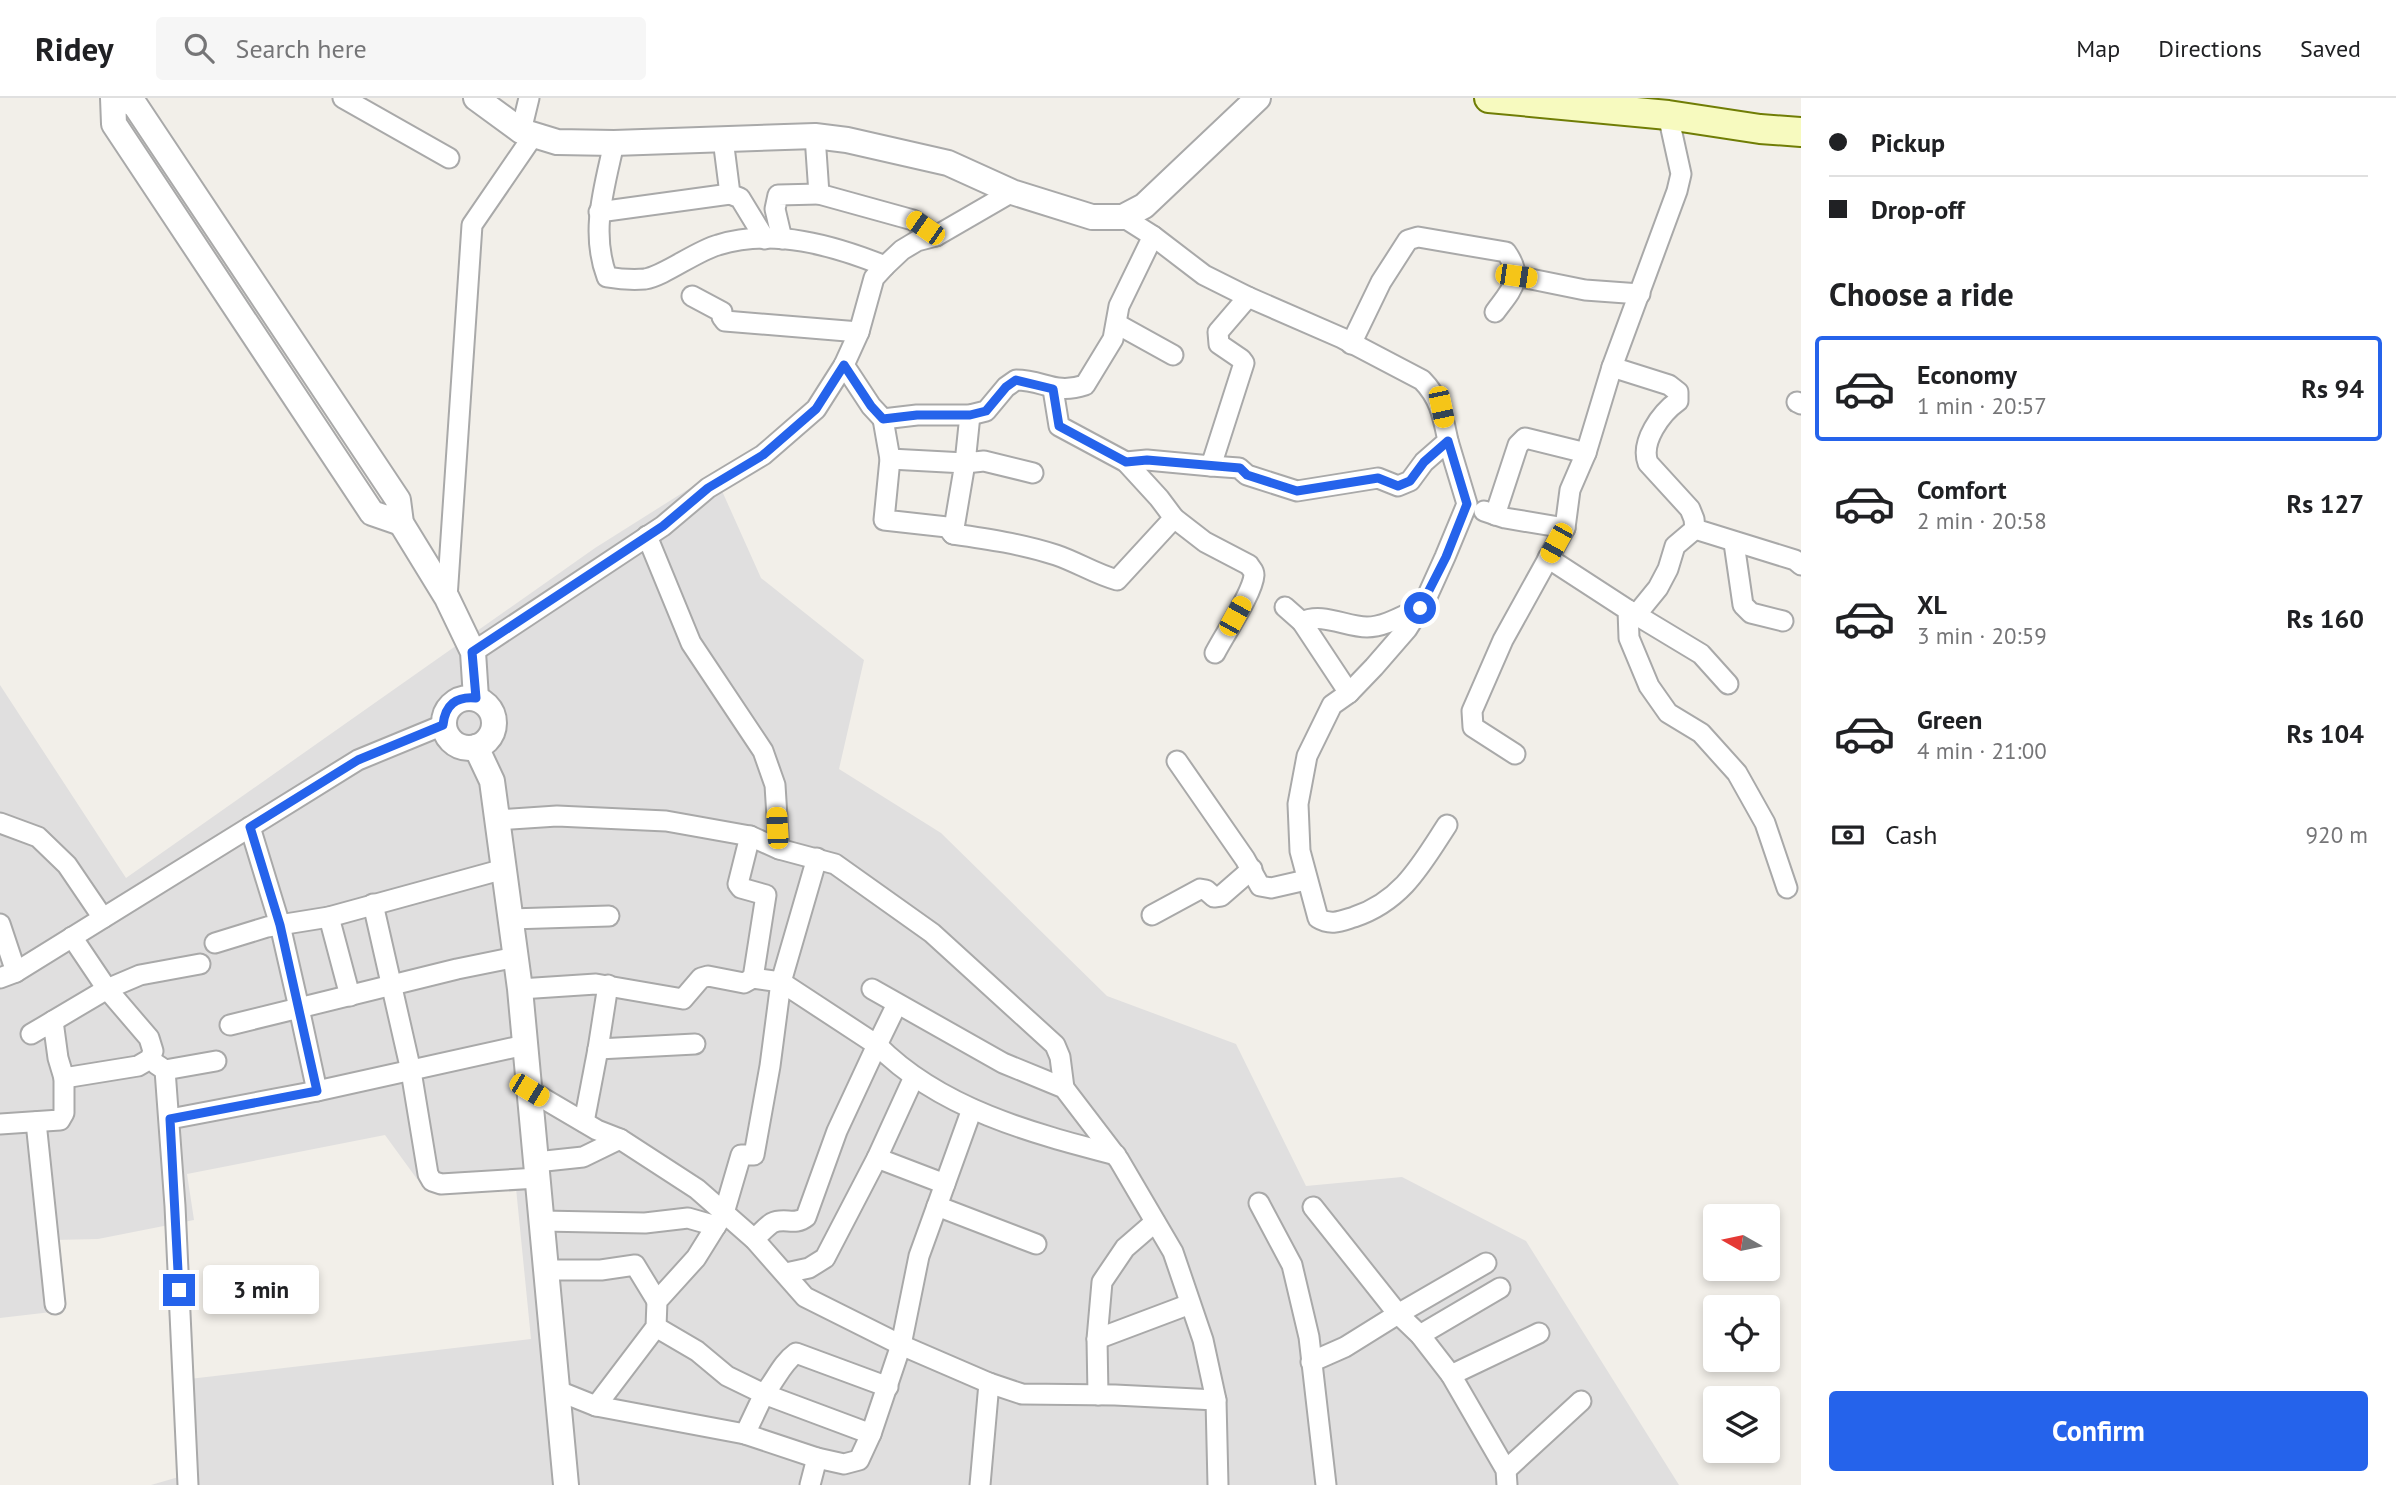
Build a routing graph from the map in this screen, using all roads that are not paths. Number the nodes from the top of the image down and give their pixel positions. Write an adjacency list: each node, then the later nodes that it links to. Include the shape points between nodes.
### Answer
1 (113, 98): 48 (street, via 114,124 372,513)
2 (121, 98): 48 (street, via 135,106 391,489 398,500)
3 (343, 98): 14 (street)
4 (476, 98): 10 (street)
5 (529, 98): 10 (street)
6 (1258, 98): 19 (street, via 1144,206)
7 (1489, 98): 8 (main road)
8 (1668, 115): 9 (main road); 25 (street, via 1681,174)
9 (1801, 132)
10 (527, 133): 13 (street, via 557,142); 56 (street, via 472,225)
11 (815, 135): 12 (street); 15 (street, via 948,163); 17 (street)
12 (723, 139): 13 (street); 16 (street)
13 (614, 144): 18 (street)
14 (449, 158)
15 (1012, 192): 19 (street, via 1092,217); 20 (street)
16 (730, 194): 18 (street); 22 (street, via 740,198)
17 (819, 194): 20 (street, via 913,220); 22 (street, via 778,195)
18 (599, 212): 22 (street, via 598,248 607,277 647,279 717,245)
19 (1123, 218): 21 (street)
20 (936, 236): 23 (street, via 902,250)
21 (1153, 236): 27 (street, via 1204,275); 29 (street, via 1119,306)
22 (774, 239): 23 (street, via 847,250)
23 (884, 267): 30 (street, via 874,278)
24 (1516, 276): 25 (street, via 1585,290); 28 (street, via 1516,283); 31 (street, via 1503,251 1418,237 1408,240 1381,282)
25 (1640, 293): 34 (street)
26 (692, 296): 30 (street, via 722,312 725,321)
27 (1248, 297): 31 (street); 43 (street, via 1218,332 1219,344 1244,363)
28 (1495, 312)
29 (1117, 324): 32 (street); 35 (street, via 1113,340 1085,385)
30 (859, 332): 33 (street)
31 (1352, 344): 38 (street, via 1422,380 1432,390)
32 (1173, 355)
33 (844, 365): 37 (street); 52 (street, via 816,409 772,447 708,488)
34 (1612, 367): 39 (street); 50 (street, via 1678,392 1678,401 1656,424 1646,457 1690,509)
35 (1053, 389): 36 (street, via 1016,380 986,411); 41 (street, via 1059,426)
36 (970, 415): 37 (street); 42 (street)
37 (883, 419): 40 (street)
38 (1448, 441): 43 (street, via 1410,481 1398,486 1378,478 1297,491 1247,475 1240,468); 45 (street)
39 (1586, 453): 46 (street, via 1525,438 1518,445); 49 (street, via 1570,490)
40 (890, 459): 42 (street); 51 (street, via 884,520 947,527)
41 (1126, 462): 43 (street); 47 (street)
42 (965, 463): 44 (street, via 984,461); 51 (street)
43 (1211, 466)
44 (1034, 473)
45 (1467, 504): 46 (street); 58 (street)
46 (1495, 515): 49 (street)
47 (1174, 518): 51 (street, via 1117,580 1021,545); 63 (street, via 1205,542 1249,565 1254,575)
48 (401, 523): 56 (street)
49 (1565, 528): 54 (street)
50 (1695, 529): 53 (street); 59 (street, via 1675,546 1658,588)
51 (953, 534)
52 (647, 536): 62 (street); 76 (street, via 691,643 763,751 775,785)
53 (1734, 543): 55 (street); 60 (street, via 1743,606 1751,613)
54 (1548, 558): 59 (street); 69 (street, via 1503,640 1472,710 1473,727)
55 (1801, 565)
56 (447, 598): 62 (street)
57 (1285, 607): 61 (street)
58 (1420, 608): 61 (street, via 1368,627 1319,618); 65 (street)
59 (1632, 612): 64 (street, via 1701,654); 81 (street, via 1629,638 1649,686 1668,713 1701,733 1737,774 1765,823)
60 (1783, 621)
61 (1302, 622): 65 (street)
62 (472, 652): 66 (street)
63 (1215, 653)
64 (1728, 684)
65 (1349, 693): 80 (street, via 1332,705 1307,756 1298,804)
66 (476, 698): 67 (street, via 465,697 450,705); 68 (street, via 491,709 494,719 490,736)
67 (443, 725): 68 (street, via 452,742); 74 (street, via 358,760)
68 (476, 747): 71 (street, via 492,781)
69 (1515, 754)
70 (1177, 761): 79 (street)
71 (496, 820): 75 (street, via 557,816 666,821); 78 (street)
72 (0, 823): 86 (street, via 38,838 67,865)
73 (1447, 825): 80 (street, via 1412,880 1375,910 1334,924 1323,922)
74 (250, 827): 86 (street); 89 (street)
75 (750, 836): 76 (street); 95 (street, via 738,884 766,895)
76 (779, 849): 77 (street)
77 (817, 858): 96 (street); 117 (street, via 835,864 932,933 1055,1045)
78 (504, 869): 82 (street); 87 (street)
79 (1252, 869): 80 (street, via 1264,888); 83 (street, via 1221,897 1200,889)
80 (1306, 880)
81 (1787, 888)
82 (373, 904): 85 (street); 98 (street)
83 (1152, 915)
84 (609, 916): 87 (street)
85 (329, 917): 89 (street); 102 (street)
86 (103, 918): 90 (street)
87 (510, 919): 92 (street)
88 (0, 924): 94 (street)
89 (280, 925): 91 (street); 104 (street)
90 (72, 937): 94 (street); 99 (street)
91 (215, 943)
92 (516, 957): 98 (street); 100 (street)
93 (200, 964): 99 (street, via 149,972)
94 (8, 975)
95 (753, 978): 96 (street); 97 (street, via 744,983 701,978 683,999)
96 (781, 982): 110 (street); 133 (street, via 754,1155 741,1154)
97 (608, 985): 100 (street); 111 (street)
98 (390, 986): 102 (street); 114 (street)
99 (107, 989): 105 (street); 113 (street, via 149,1038)
100 (520, 989): 109 (street)
101 (872, 989): 103 (street)
102 (350, 996): 104 (street)
103 (897, 1004): 110 (street); 117 (street, via 1003,1063)
104 (299, 1008): 106 (street); 119 (street)
105 (53, 1021): 107 (street); 116 (street)
106 (230, 1026)
107 (31, 1034)
108 (695, 1044): 111 (street)
109 (525, 1045): 114 (street); 118 (street)
110 (877, 1045): 115 (street); 136 (street, via 837,1131 806,1217 772,1224)
111 (598, 1049): 123 (street)
112 (216, 1061): 113 (street)
113 (157, 1065): 116 (street); 121 (street)
114 (411, 1071): 119 (street); 128 (street, via 432,1181 441,1184)
115 (914, 1077): 120 (street); 127 (street)
116 (64, 1078): 122 (street, via 62,1117)
117 (1064, 1088): 126 (street)
118 (529, 1090): 123 (street); 128 (street)
119 (317, 1091): 121 (street)
120 (972, 1109): 126 (street); 129 (street)
121 (170, 1119): 165 (street)
122 (36, 1122): 124 (street); 143 (street)
123 (584, 1122): 125 (street)
124 (0, 1124)
125 (620, 1139): 128 (street, via 583,1157); 133 (street, via 696,1188)
126 (1116, 1156): 135 (street)
127 (877, 1158): 129 (street); 140 (street, via 825,1258 809,1269)
128 (537, 1170): 134 (street)
129 (945, 1184): 131 (street)
130 (1259, 1203): 151 (street, via 1292,1265)
131 (937, 1206): 137 (street); 150 (street, via 919,1255)
132 (1314, 1207): 145 (street)
133 (720, 1220): 134 (street); 136 (street); 142 (street, via 696,1258)
134 (542, 1221): 139 (street)
135 (1155, 1222): 144 (street, via 1173,1252); 149 (street, via 1125,1248 1102,1282)
136 (754, 1239): 140 (street)
137 (1036, 1244)
138 (1486, 1263): 145 (street)
139 (546, 1270): 142 (street, via 635,1265); 155 (street)
140 (786, 1273): 150 (street, via 813,1303)
141 (1500, 1288): 148 (street)
142 (657, 1301): 146 (street)
143 (55, 1304)
144 (1190, 1304): 149 (street); 158 (street)
145 (1398, 1314): 148 (street); 151 (street)
146 (656, 1327): 156 (street, via 697,1350 727,1376); 160 (street)
147 (1539, 1333): 152 (street)
148 (1420, 1335): 152 (street)
149 (1097, 1339): 157 (street)
150 (901, 1346): 153 (street); 154 (street)
151 (1311, 1362): 170 (street)
152 (1451, 1376): 164 (street)
153 (989, 1383): 157 (street, via 1022,1394); 168 (street)
154 (888, 1387): 156 (street, via 796,1353); 162 (street)
155 (556, 1390): 160 (street); 166 (street)
156 (764, 1394): 161 (street); 162 (street)
157 (1098, 1395): 158 (street)
158 (1216, 1401): 169 (street)
159 (1581, 1401): 164 (street)
160 (596, 1406): 161 (street)
161 (745, 1434): 163 (street)
162 (872, 1434): 163 (street, via 859,1460 844,1464)
163 (817, 1458): 167 (street)
164 (1506, 1478)
165 (188, 1485)
166 (566, 1485)
167 (810, 1485)
168 (980, 1485)
169 (1218, 1485)
170 (1326, 1485)

